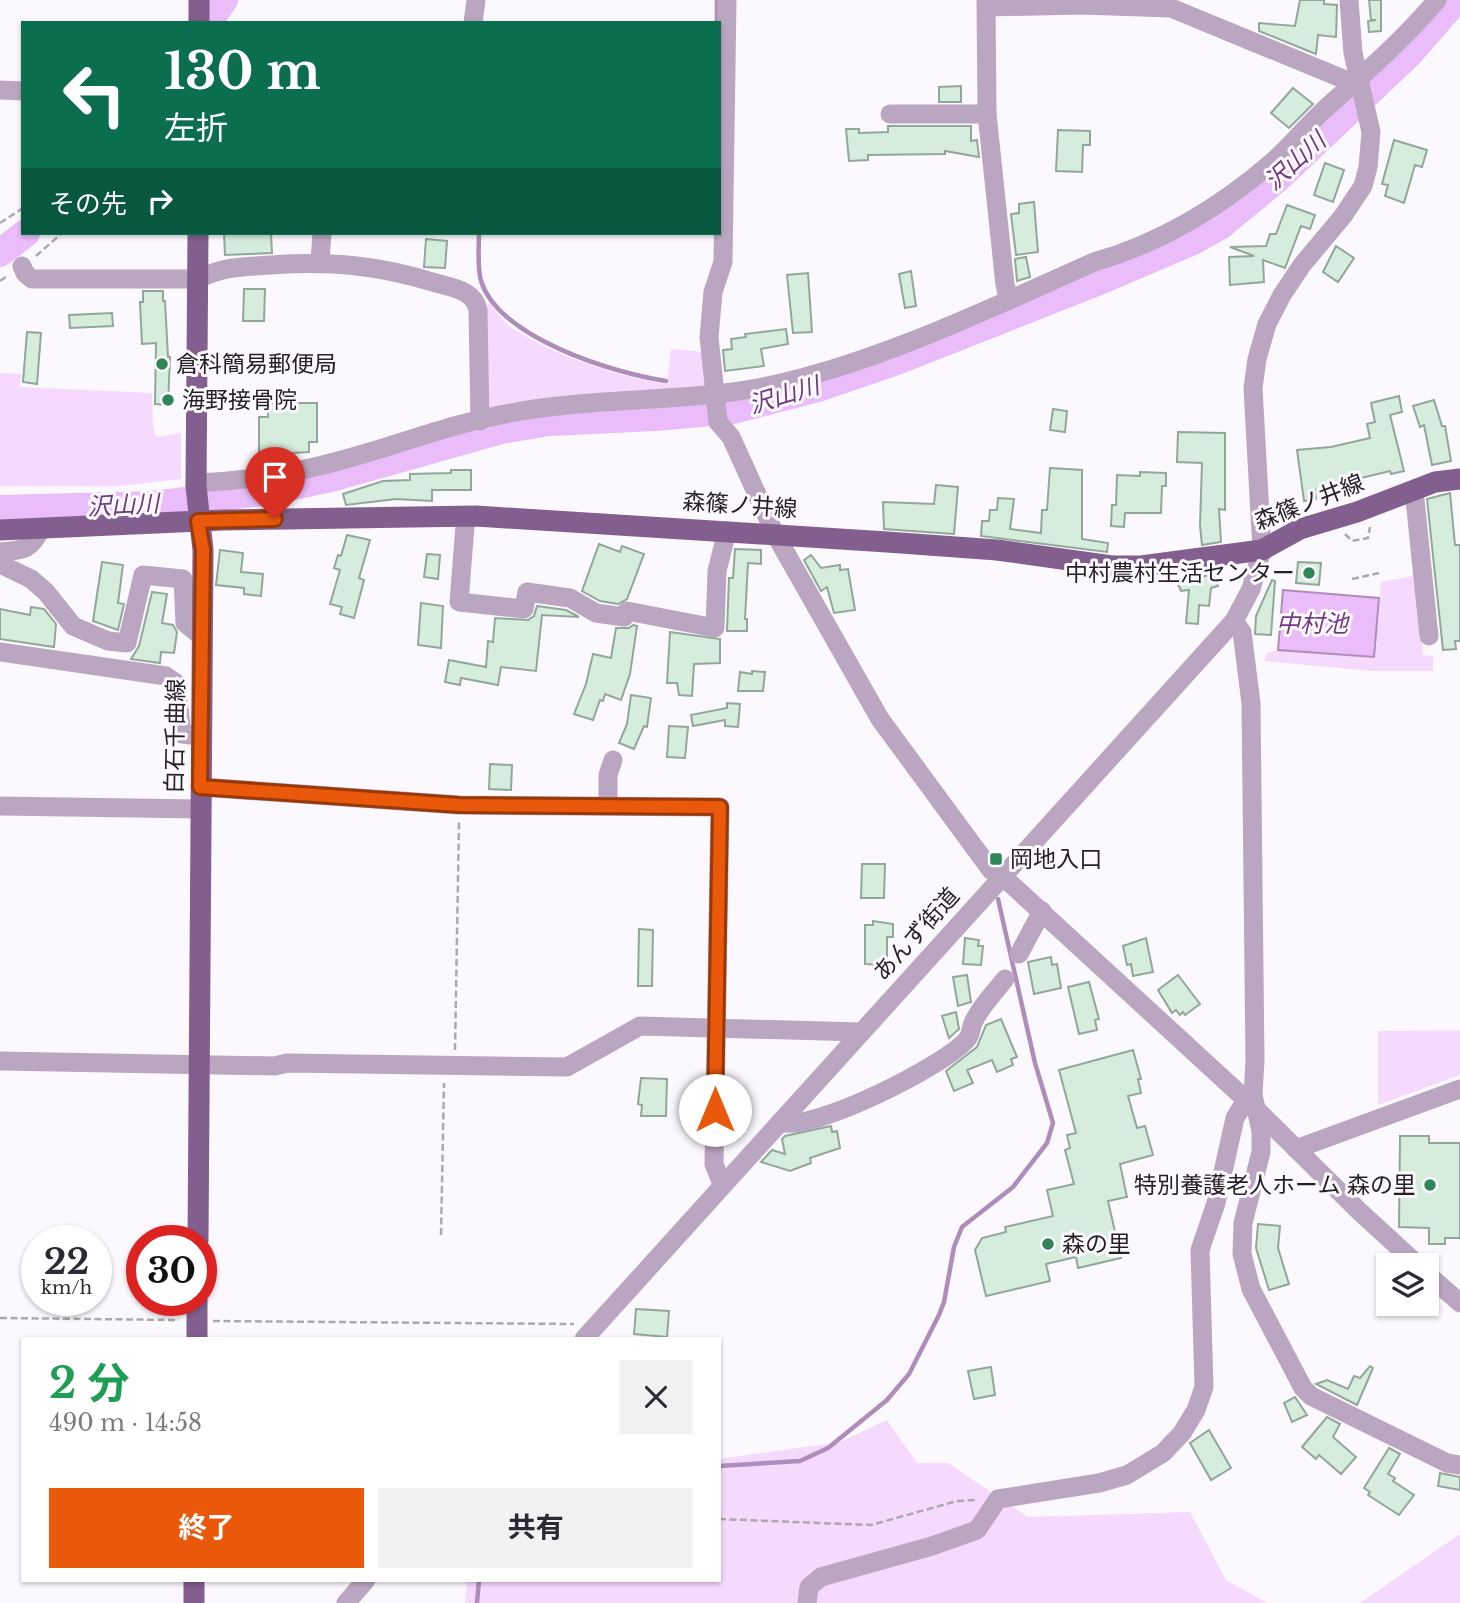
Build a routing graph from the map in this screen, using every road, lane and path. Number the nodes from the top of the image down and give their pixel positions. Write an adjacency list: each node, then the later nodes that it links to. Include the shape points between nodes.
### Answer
1 (199, 0): 8 (main road)
2 (476, 0): 9 (street)
3 (727, 0): 10 (street)
4 (1349, 0): 11 (street, あんず街道)
5 (1437, 0): 11 (street)
6 (986, 4): 7 (street); 15 (street)
7 (1172, 4): 11 (street)
8 (199, 21)
9 (473, 21)
10 (723, 48): 24 (street, via 723,262 713,292 709,337)
11 (1357, 83): 23 (street, via 1236,192 1190,221); 39 (street, あんず街道, via 1371,132 1363,186 1282,295 1257,359 1253,409)
12 (0, 90): 13 (street)
13 (21, 91)
14 (890, 114): 15 (street)
15 (987, 114): 23 (street)
16 (21, 209): 17 (path)
17 (0, 223)
18 (198, 235): 22 (main road, 白石千曲線)
19 (323, 235): 20 (street)
20 (320, 261): 22 (street, via 222,268); 25 (street, via 391,270 470,294 478,310)
21 (22, 266): 22 (street, via 32,279)
22 (198, 279): 27 (main road, 白石千曲線)
23 (1009, 300): 24 (street, via 864,357)
24 (716, 397): 25 (street, via 558,406); 36 (street, via 718,422 731,436)
25 (480, 421): 27 (street, via 339,461)
26 (1460, 479): 28 (main road, 森篠ノ井線)
27 (196, 485): 29 (main road, 白石千曲線)
28 (1414, 490): 39 (main road, 森篠ノ井線, via 1300,529); 45 (street)
29 (198, 519): 34 (main road, 森篠ノ井線); 35 (main road, 森篠ノ井線, via 476,516); 46 (main road, 白石千曲線, via 203,550)
30 (1367, 519): 37 (path, via 1371,533)
31 (465, 527): 35 (street, via 459,602 524,609 527,592 570,598 596,613 624,617 627,611 715,628 717,571)
32 (1342, 528): 37 (path, via 1348,538)
33 (0, 530): 34 (main road, 森篠ノ井線)
34 (40, 530): 40 (street, via 25,550)
35 (727, 531): 36 (main road, 森篠ノ井線)
36 (775, 534): 39 (main road, 森篠ノ井線, via 997,550 1112,566 1193,561); 57 (street, via 880,719 950,818)
37 (1358, 542): 38 (path)
38 (1359, 547)
39 (1262, 550): 44 (street, あんず街道, via 1251,589)
40 (0, 552)
41 (0, 564): 47 (street, via 31,579 73,626 108,641)
42 (1379, 573): 43 (path)
43 (1352, 579)
44 (1234, 621): 57 (street, あんず街道); 67 (street, via 1242,632 1251,703 1255,1062)
45 (1429, 636)
46 (202, 637): 47 (street, via 185,623 183,579 143,575); 50 (main road, 白石千曲線)
47 (127, 643): 49 (street)
48 (0, 652): 49 (street)
49 (125, 670): 50 (street, via 166,676 176,683 183,734)
50 (200, 736): 52 (main road, 白石千曲線)
51 (613, 760): 54 (street)
52 (200, 787): 53 (street); 56 (main road, 白石千曲線)
53 (459, 805): 54 (street); 65 (path)
54 (608, 805): 61 (street, via 720,807)
55 (0, 806): 56 (street)
56 (200, 809): 64 (main road, 白石千曲線)
57 (1001, 877): 58 (street); 62 (street, あんず街道)
58 (1042, 911): 59 (street); 67 (street)
59 (1019, 954)
60 (1005, 979): 68 (street, via 972,1024 969,1037 938,1063 836,1112 799,1123)
61 (715, 1028): 62 (street); 65 (street, via 640,1026 567,1067); 70 (street, via 714,1164)
62 (860, 1032): 68 (street, あんず街道)
63 (0, 1061): 64 (street)
64 (200, 1064): 65 (street); 71 (main road, 白石千曲線)
65 (449, 1065): 72 (path)
66 (1460, 1088): 69 (street)
67 (1251, 1104): 69 (street); 79 (street, via 1261,1131 1261,1152 1243,1223 1242,1254 1251,1289 1303,1388 1447,1463); 80 (street, via 1235,1118 1200,1250 1204,1387 1182,1433 1163,1453 1128,1475)
68 (780, 1122): 70 (street, あんず街道)
69 (1296, 1149): 73 (street)
70 (722, 1184): 78 (street, あんず街道)
71 (198, 1225)
72 (441, 1235)
73 (1405, 1253)
74 (1439, 1284): 75 (street)
75 (1460, 1303)
76 (0, 1318): 77 (path)
77 (197, 1320): 78 (path)
78 (590, 1332)
79 (1460, 1465)
80 (998, 1499): 81 (path, via 957,1501 871,1525); 86 (street, via 977,1530 821,1577 808,1587)
81 (721, 1519)
82 (194, 1582): 84 (main road)
83 (364, 1582): 85 (street)
84 (194, 1603)
85 (346, 1603)
86 (807, 1603)

